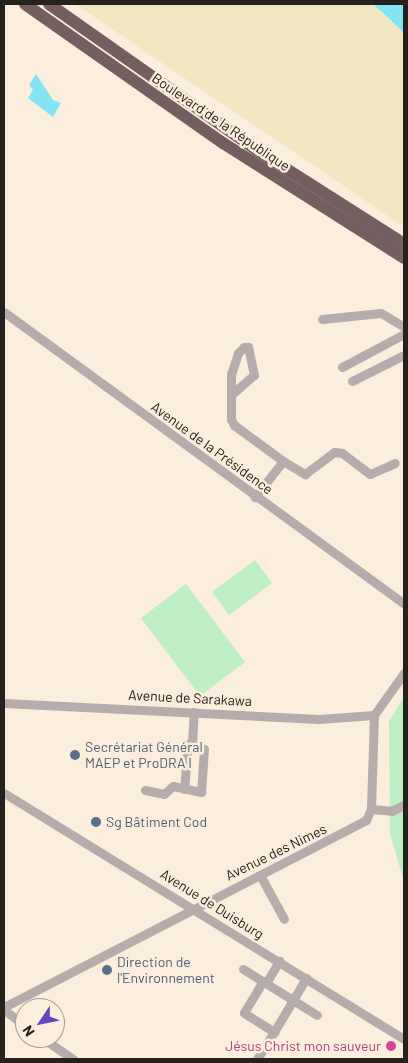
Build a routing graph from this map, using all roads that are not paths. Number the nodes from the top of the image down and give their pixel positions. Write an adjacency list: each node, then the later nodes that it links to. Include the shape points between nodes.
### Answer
1 (25, 4): 4 (highway, Boulevard de la République, via 223,143)
2 (49, 4): 3 (highway, Boulevard de la République, via 255,150)
3 (404, 244)
4 (404, 258)
5 (4, 312): 15 (street, Avenue de la Présidence)
6 (322, 319): 7 (street, via 381,313)
7 (404, 327)
8 (404, 334): 10 (street)
9 (403, 357): 11 (street)
10 (342, 367)
11 (352, 382)
12 (232, 394): 12 (street, via 254,375 248,347 238,353 231,374); 13 (street, via 234,425)
13 (283, 461): 14 (street, via 305,474 334,452 370,474); 15 (street)
14 (395, 463)
15 (255, 497): 16 (street, Avenue de la Présidence)
16 (404, 604)
17 (404, 673): 20 (street)
18 (4, 703): 19 (street, Avenue de Sarakawa)
19 (194, 712): 20 (street, Avenue de Sarakawa, via 319,719); 21 (street)
20 (374, 715): 26 (street)
21 (192, 745): 22 (street, via 188,744); 22 (street, via 204,749 201,792)
22 (184, 789): 23 (street, via 173,786 164,794)
23 (145, 790)
24 (4, 793): 28 (street, Avenue de Duisburg)
25 (404, 805): 26 (street, via 392,811)
26 (371, 809): 27 (street, Avenue des Nimes, via 366,820 350,831)
27 (260, 876): 28 (street, Avenue des Nimes); 29 (street)
28 (193, 908): 30 (street, Avenue de Duisburg); 35 (street, Avenue des Nimes)
29 (284, 919)
30 (279, 961): 32 (street, Avenue de Duisburg); 33 (street)
31 (243, 969): 33 (street)
32 (306, 978): 34 (street); 39 (street, Avenue de Duisburg)
33 (264, 982): 34 (street); 38 (street, via 244,1013)
34 (292, 1000): 36 (street); 38 (street)
35 (4, 1009): 37 (street)
36 (317, 1015)
37 (15, 1017)
38 (274, 1032): 42 (street)
39 (404, 1039)
40 (57, 1048): 41 (street)
41 (73, 1059)
42 (257, 1059)

